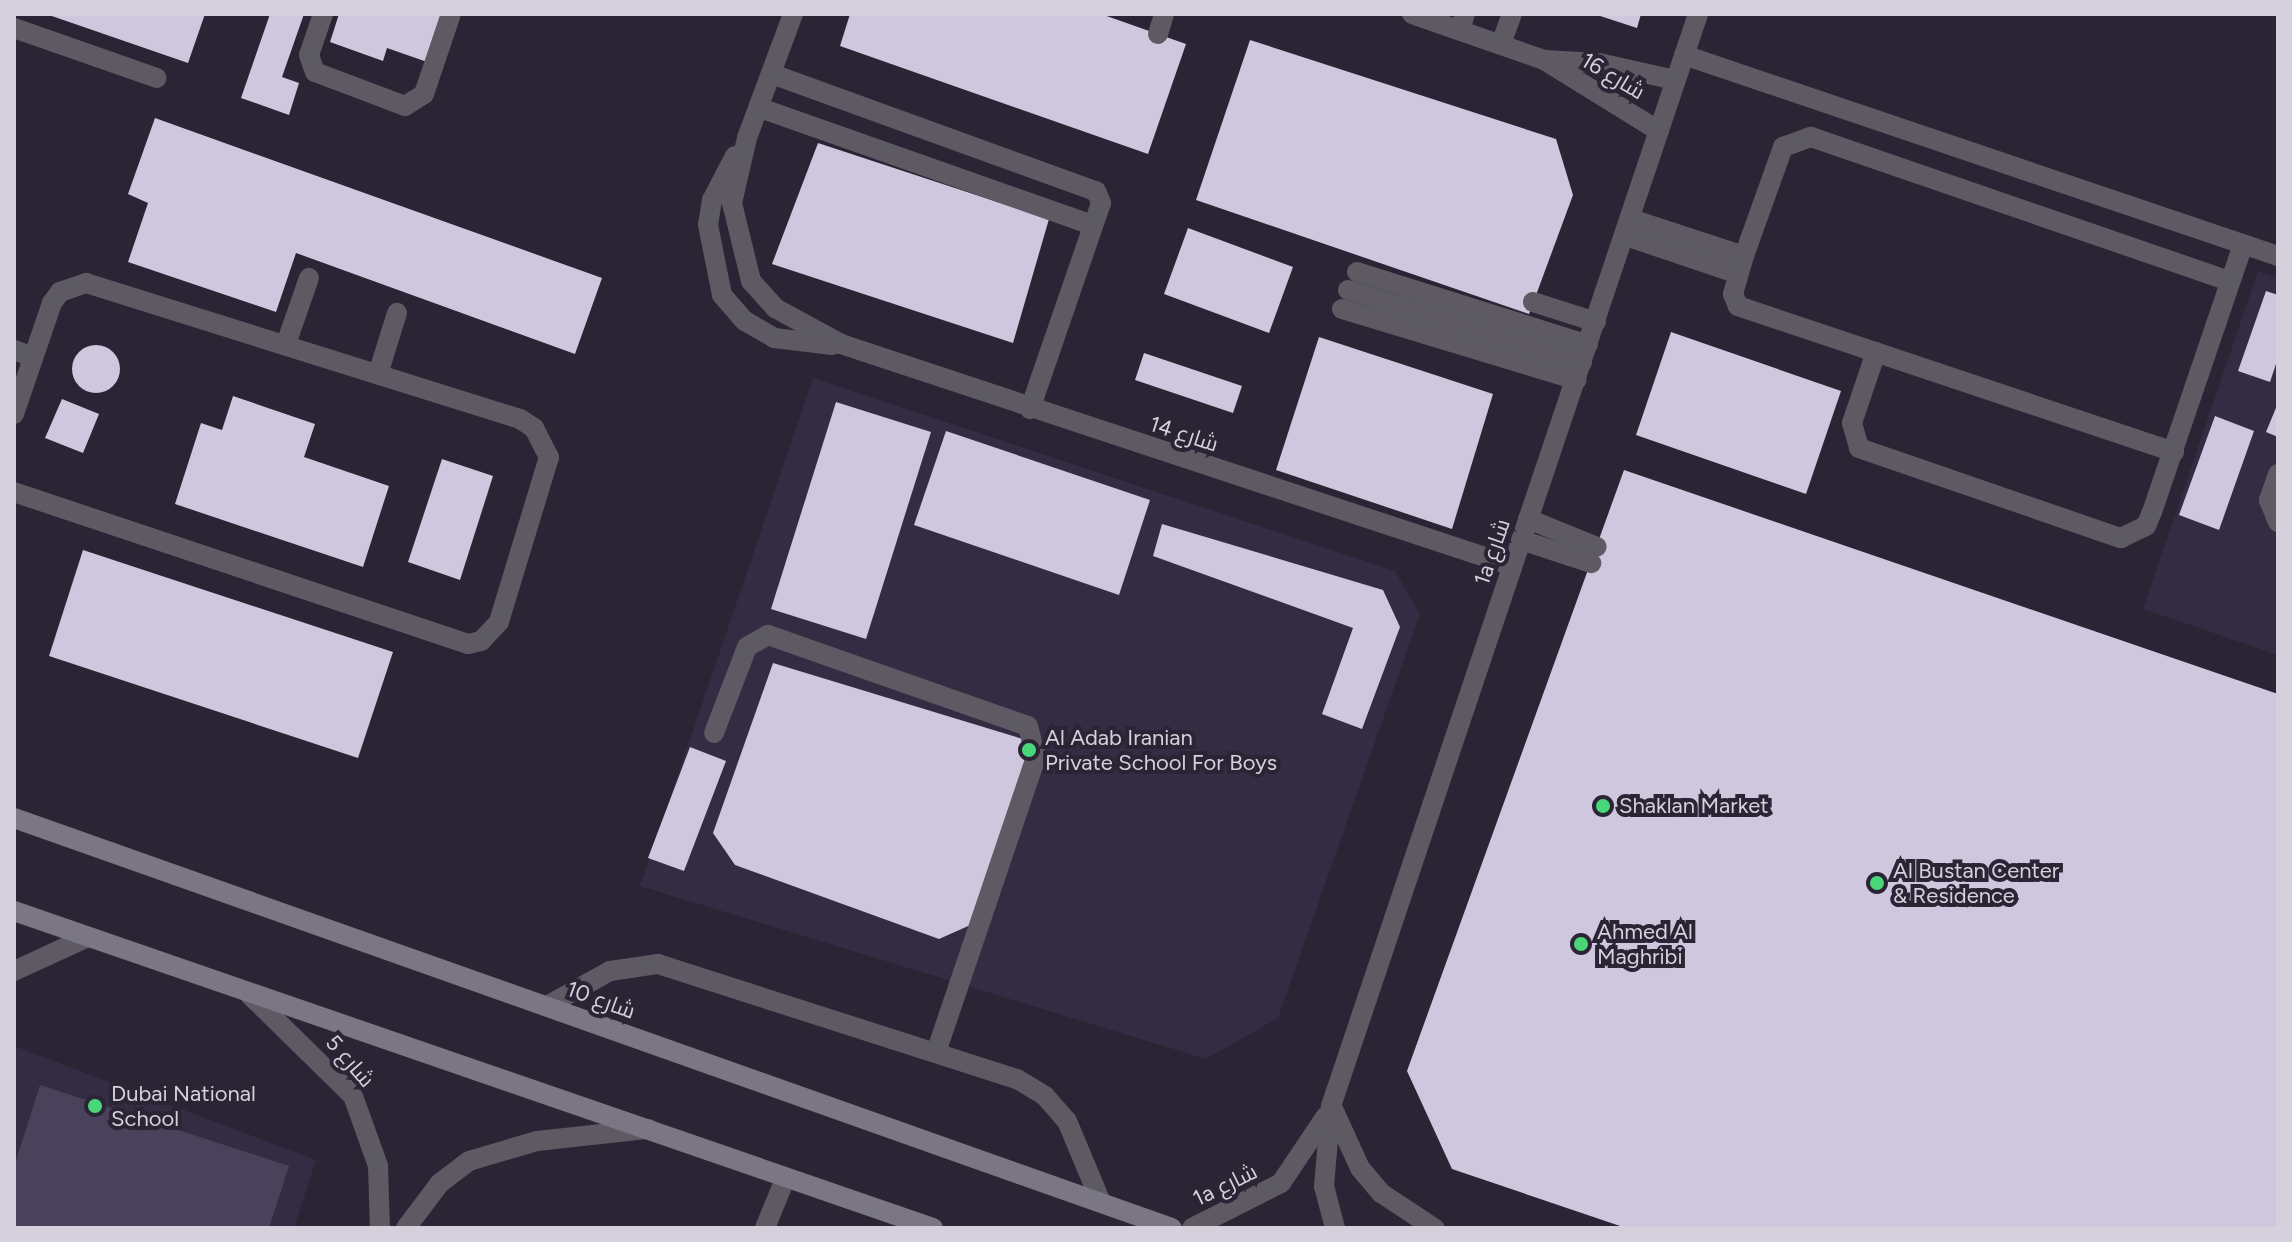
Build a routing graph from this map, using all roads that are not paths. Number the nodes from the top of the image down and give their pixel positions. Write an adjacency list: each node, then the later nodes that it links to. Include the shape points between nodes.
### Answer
1 (323, 14): 2 (street, via 309,55 315,72 405,106 424,94)
2 (451, 14)
3 (793, 14): 14 (street, شارع 14)
4 (1164, 14): 10 (street)
5 (1412, 14): 8 (street, شارع 16)
6 (1512, 14): 11 (street)
7 (1698, 14): 12 (street, 1a شارع)
8 (1462, 22): 11 (street, شارع 16)
9 (14, 28): 15 (street)
10 (1158, 34)
11 (1501, 44): 13 (street, شارع 16)
12 (1684, 55): 16 (street, 1a شارع); 22 (street)
13 (1544, 60): 16 (street, شارع 16, via 1599,63); 18 (street, شارع 16)
14 (772, 74): 17 (street, شارع 14); 20 (street, via 1091,188 1101,203)
15 (157, 78)
16 (1675, 80): 18 (street, 1a شارع)
17 (760, 108): 19 (street, شارع 14); 20 (street)
18 (1659, 131): 21 (street, 1a شارع)
19 (747, 138): 31 (street, شارع 14, via 732,203 751,281 800,327); 31 (street, شارع 14, via 712,200 708,250 713,276 745,321 774,338)
20 (1093, 225): 36 (street)
21 (1628, 227): 24 (street); 29 (street, 1a شارع)
22 (2243, 244): 23 (street); 26 (street)
23 (2278, 256)
24 (1741, 265): 26 (street, via 1783,147 1811,137); 32 (street, via 1733,294 1738,306)
25 (309, 278): 30 (street)
26 (2230, 281): 38 (street)
27 (1533, 302): 29 (street)
28 (397, 313): 35 (street)
29 (1596, 322): 34 (street, 1a شارع)
30 (286, 344): 33 (street, via 86,283 72,285 52,303); 35 (street)
31 (841, 344): 36 (street, شارع 14)
32 (1876, 352): 38 (street); 38 (street, via 1852,423 1859,448 2092,531 2121,538 2146,526)
33 (24, 353): 37 (street)
34 (1582, 363): 34 (street, via 1349,290); 41 (street, 1a شارع)
35 (378, 374): 40 (street, via 520,419 544,441 548,474 499,622 481,641 455,642)
36 (1030, 409): 44 (street, شارع 14)
37 (14, 414)
38 (2174, 452)
39 (2278, 474): 42 (street, via 2269,500)
40 (14, 492)
41 (1528, 519): 43 (street, 1a شارع); 43 (street, via 1594,555)
42 (2278, 522)
43 (1521, 540): 44 (street, 1a شارع)
44 (1512, 566): 53 (street, 1a شارع)
45 (714, 733): 52 (street, via 747,647 768,635 1028,726 1036,757)
46 (14, 818): 51 (street, شارع 10)
47 (14, 911): 48 (street)
48 (88, 937): 49 (street); 50 (street)
49 (14, 971)
50 (250, 995): 54 (street); 57 (street, شارع 5, via 353,1096 378,1166)
51 (547, 1006): 52 (street, via 610,971 658,964); 56 (street, شارع 10)
52 (936, 1052): 56 (street, via 1017,1079 1051,1101 1074,1135)
53 (1331, 1106): 62 (street, 1a شارع, via 1281,1183); 63 (street, 1a شارع, via 1324,1186); 64 (street, via 1360,1168 1407,1214)
54 (649, 1129): 55 (street); 58 (street, via 537,1141 469,1161 440,1183)
55 (785, 1179): 59 (street); 60 (street)
56 (1100, 1200): 61 (street, شارع 10)
57 (380, 1228)
58 (406, 1228)
59 (765, 1228)
60 (933, 1228)
61 (1172, 1228)
62 (1192, 1228)
63 (1335, 1228)
64 (1434, 1228)

